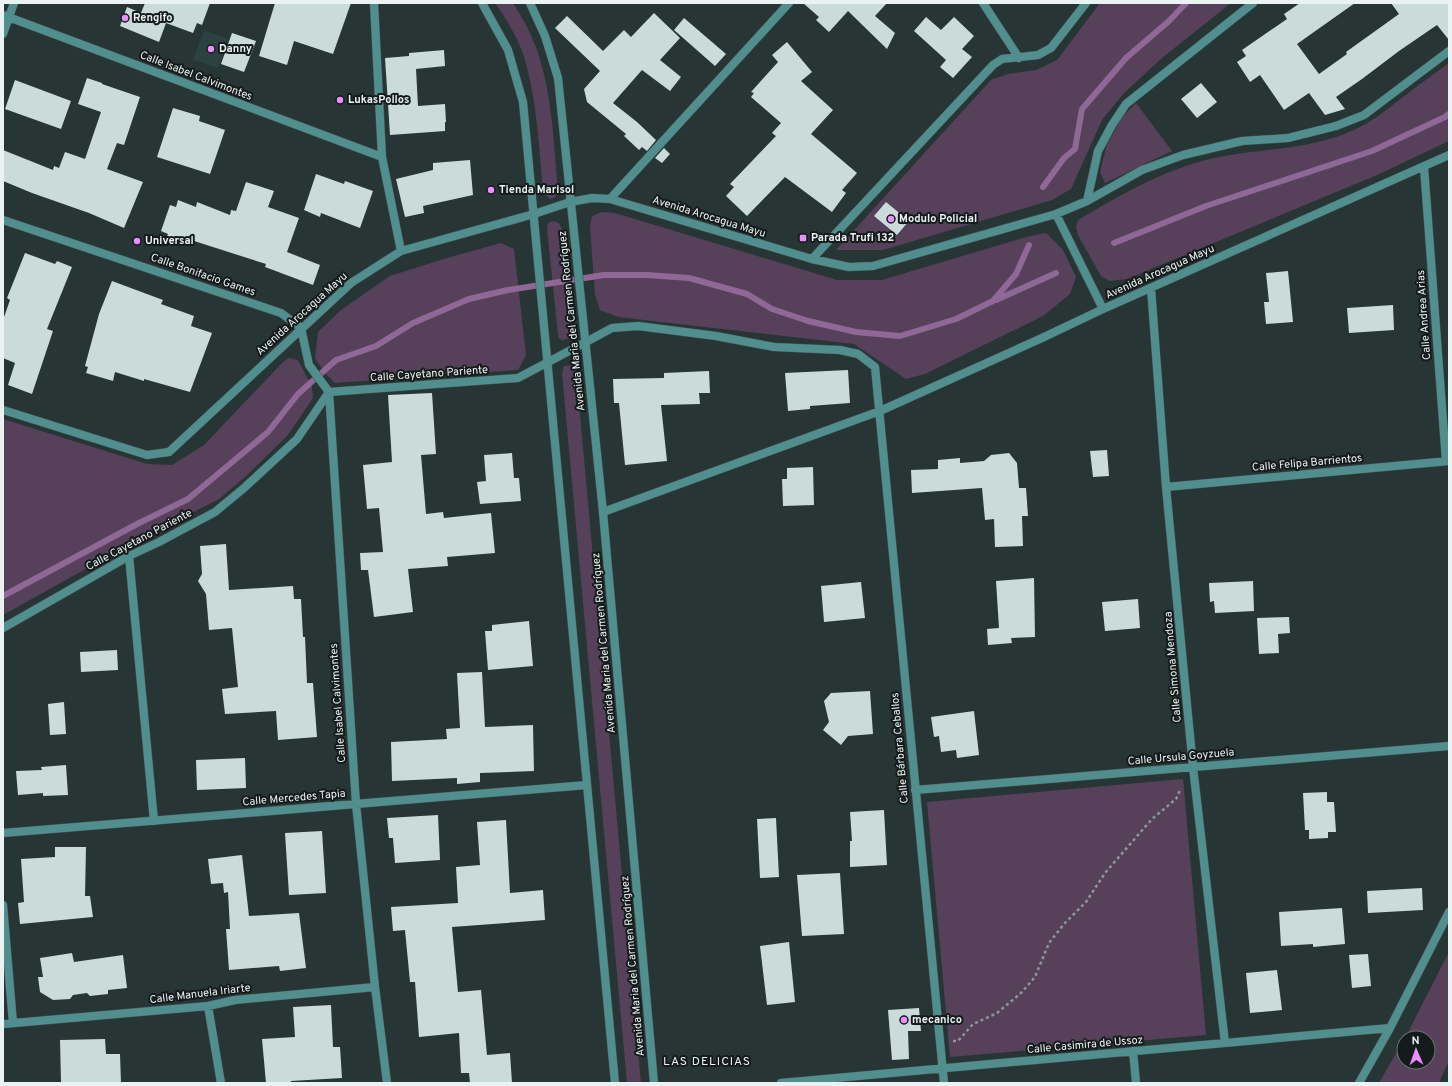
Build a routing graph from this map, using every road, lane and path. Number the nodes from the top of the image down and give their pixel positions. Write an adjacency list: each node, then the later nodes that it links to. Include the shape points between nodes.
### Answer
1 (14, 3): 9 (street)
2 (374, 3): 14 (street)
3 (482, 3): 19 (street, via 508,50 523,102)
4 (530, 3): 18 (street, Avenida Maria del Carmen Rodríguez, via 558,78)
5 (789, 3): 16 (street)
6 (983, 3): 12 (street)
7 (1086, 3): 12 (street, via 1051,48 1038,55)
8 (1253, 3): 17 (street, via 1126,104 1098,151)
9 (6, 16): 10 (street); 14 (street, Calle Isabel Calvimontes)
10 (3, 34)
11 (1449, 51): 17 (street, Avenida Arocagua Mayu, via 1364,116 1288,138 1242,141 1183,155 1142,170)
12 (1019, 58): 23 (street, via 1002,59 993,65)
13 (1449, 155): 15 (street, Avenida Arocagua Mayu)
14 (382, 157): 22 (street)
15 (1424, 167): 24 (street, Avenida Arocagua Mayu); 32 (street, Calle Andrea Arias)
16 (610, 199): 18 (street, Avenida Arocagua Mayu, via 592,198); 23 (street, Avenida Arocagua Mayu)
17 (1086, 201): 20 (street, Avenida Arocagua Mayu)
18 (570, 202): 19 (street, Avenida Arocagua Mayu); 27 (street, Avenida Maria del Carmen Rodríguez)
19 (534, 214): 22 (street, Avenida Arocagua Mayu); 28 (street)
20 (1056, 214): 23 (street, Avenida Arocagua Mayu, via 873,266 849,267); 25 (street)
21 (3, 220): 26 (street, Calle Bonifacio Games, via 281,313)
22 (401, 251): 26 (street, Avenida Arocagua Mayu, via 351,283)
23 (812, 259)
24 (1151, 288): 25 (street, Avenida Arocagua Mayu); 33 (street, Calle Simona Mendoza)
25 (1103, 309): 31 (street, Avenida Arocagua Mayu)
26 (301, 328): 29 (street, via 309,365); 30 (street, Avenida Arocagua Mayu, via 168,452 147,455)
27 (586, 342): 28 (street, Calle Cayetano Pariente); 31 (street, Calle Cayetano Pariente, via 612,328 638,326 716,336 774,347 840,350 858,354 875,367); 34 (street, Avenida Maria del Carmen Rodríguez)
28 (547, 362): 29 (street, Calle Cayetano Pariente, via 518,378); 39 (street)
29 (329, 392): 35 (street, Calle Cayetano Pariente, via 297,439 215,512); 41 (street, Calle Isabel Calvimontes)
30 (3, 410)
31 (880, 411): 34 (street, Avenida Arocagua Mayu); 40 (street, Calle Bárbara Ceballos)
32 (1448, 461): 33 (street, Calle Felipa Barrientos)
33 (1166, 487): 38 (street, Calle Simona Mendoza)
34 (603, 512): 58 (street, Avenida Maria del Carmen Rodríguez)
35 (129, 556): 36 (street, Calle Cayetano Pariente); 42 (street)
36 (3, 628)
37 (1449, 746): 38 (street, Calle Ursula Goyzuela)
38 (1193, 767): 40 (street, Calle Ursula Goyzuela); 51 (path, via 1176,798 1152,819 1105,873 1086,902 1049,943 1035,977 1021,993 997,1013 973,1024 958,1041); 52 (street, Calle Simona Mendoza)
39 (587, 785): 41 (street, Calle Mercedes Tapia); 57 (street)
40 (915, 790): 51 (street, Calle Bárbara Ceballos)
41 (356, 804): 42 (street, Calle Mercedes Tapia); 46 (street, Calle Isabel Calvimontes)
42 (154, 821): 43 (street, Calle Mercedes Tapia)
43 (3, 833)
44 (3, 905): 48 (street)
45 (1449, 912): 50 (street)
46 (375, 987): 47 (street, Calle Manuela Iriarte, via 235,1000); 56 (street, Calle Isabel Calvimontes)
47 (208, 1006): 48 (street, Calle Manuela Iriarte); 55 (street)
48 (13, 1023): 49 (street, Calle Manuela Iriarte)
49 (3, 1024)
50 (1390, 1028): 52 (street, Calle Casimira de Ussoz); 62 (street)
51 (940, 1043): 54 (street, Calle Bárbara Ceballos)
52 (1225, 1043): 53 (street, Calle Casimira de Ussoz)
53 (1133, 1051): 54 (street, Calle Casimira de Ussoz); 61 (street)
54 (943, 1068): 59 (street, Calle Casimira de Ussoz); 60 (street, Calle Bárbara Ceballos)
55 (220, 1083)
56 (387, 1083)
57 (615, 1083)
58 (654, 1083)
59 (781, 1083)
60 (944, 1083)
61 (1136, 1083)
62 (1359, 1083)

